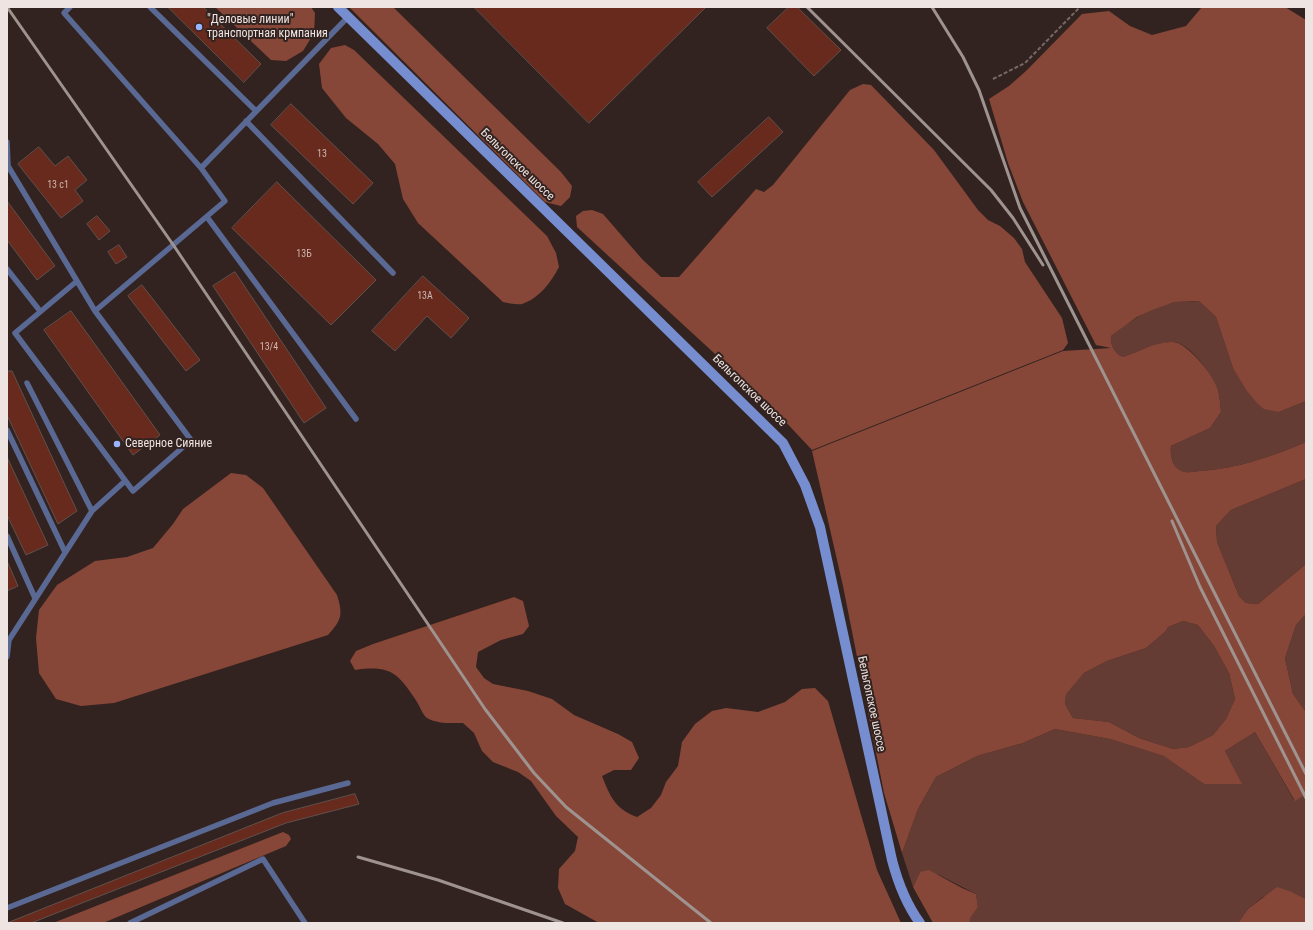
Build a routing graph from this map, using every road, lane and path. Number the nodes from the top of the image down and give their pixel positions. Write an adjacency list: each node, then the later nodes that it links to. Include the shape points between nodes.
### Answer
1 (70, 7): 10 (lane, via 64,13)
2 (150, 7): 7 (lane)
3 (338, 7): 5 (street, Бельгопское шоссе)
4 (1080, 7): 6 (path, via 1025,63)
5 (348, 17): 7 (lane); 31 (street, Бельгопское шоссе, via 783,443 805,485 820,527 897,880)
6 (993, 79)
7 (256, 111): 8 (lane)
8 (246, 121): 10 (lane); 13 (lane)
9 (7, 142): 14 (lane, via 8,166)
10 (201, 168): 11 (lane, via 225,202)
11 (207, 217): 16 (lane); 18 (lane)
12 (7, 269): 15 (lane)
13 (392, 273)
14 (77, 281): 15 (lane); 16 (lane)
15 (40, 312): 20 (lane, via 14,334)
16 (95, 312): 20 (lane, via 191,440 133,491)
17 (27, 383): 21 (lane)
18 (356, 419)
19 (7, 430): 23 (lane)
20 (125, 481): 21 (lane)
21 (92, 511): 23 (lane)
22 (7, 536): 24 (lane)
23 (65, 552): 24 (lane)
24 (35, 598): 25 (lane)
25 (8, 639): 26 (lane)
26 (7, 657)
27 (348, 783): 28 (lane, via 273,803)
28 (7, 908)
29 (130, 923): 30 (lane, via 263,858)
30 (305, 923)
31 (920, 923)

